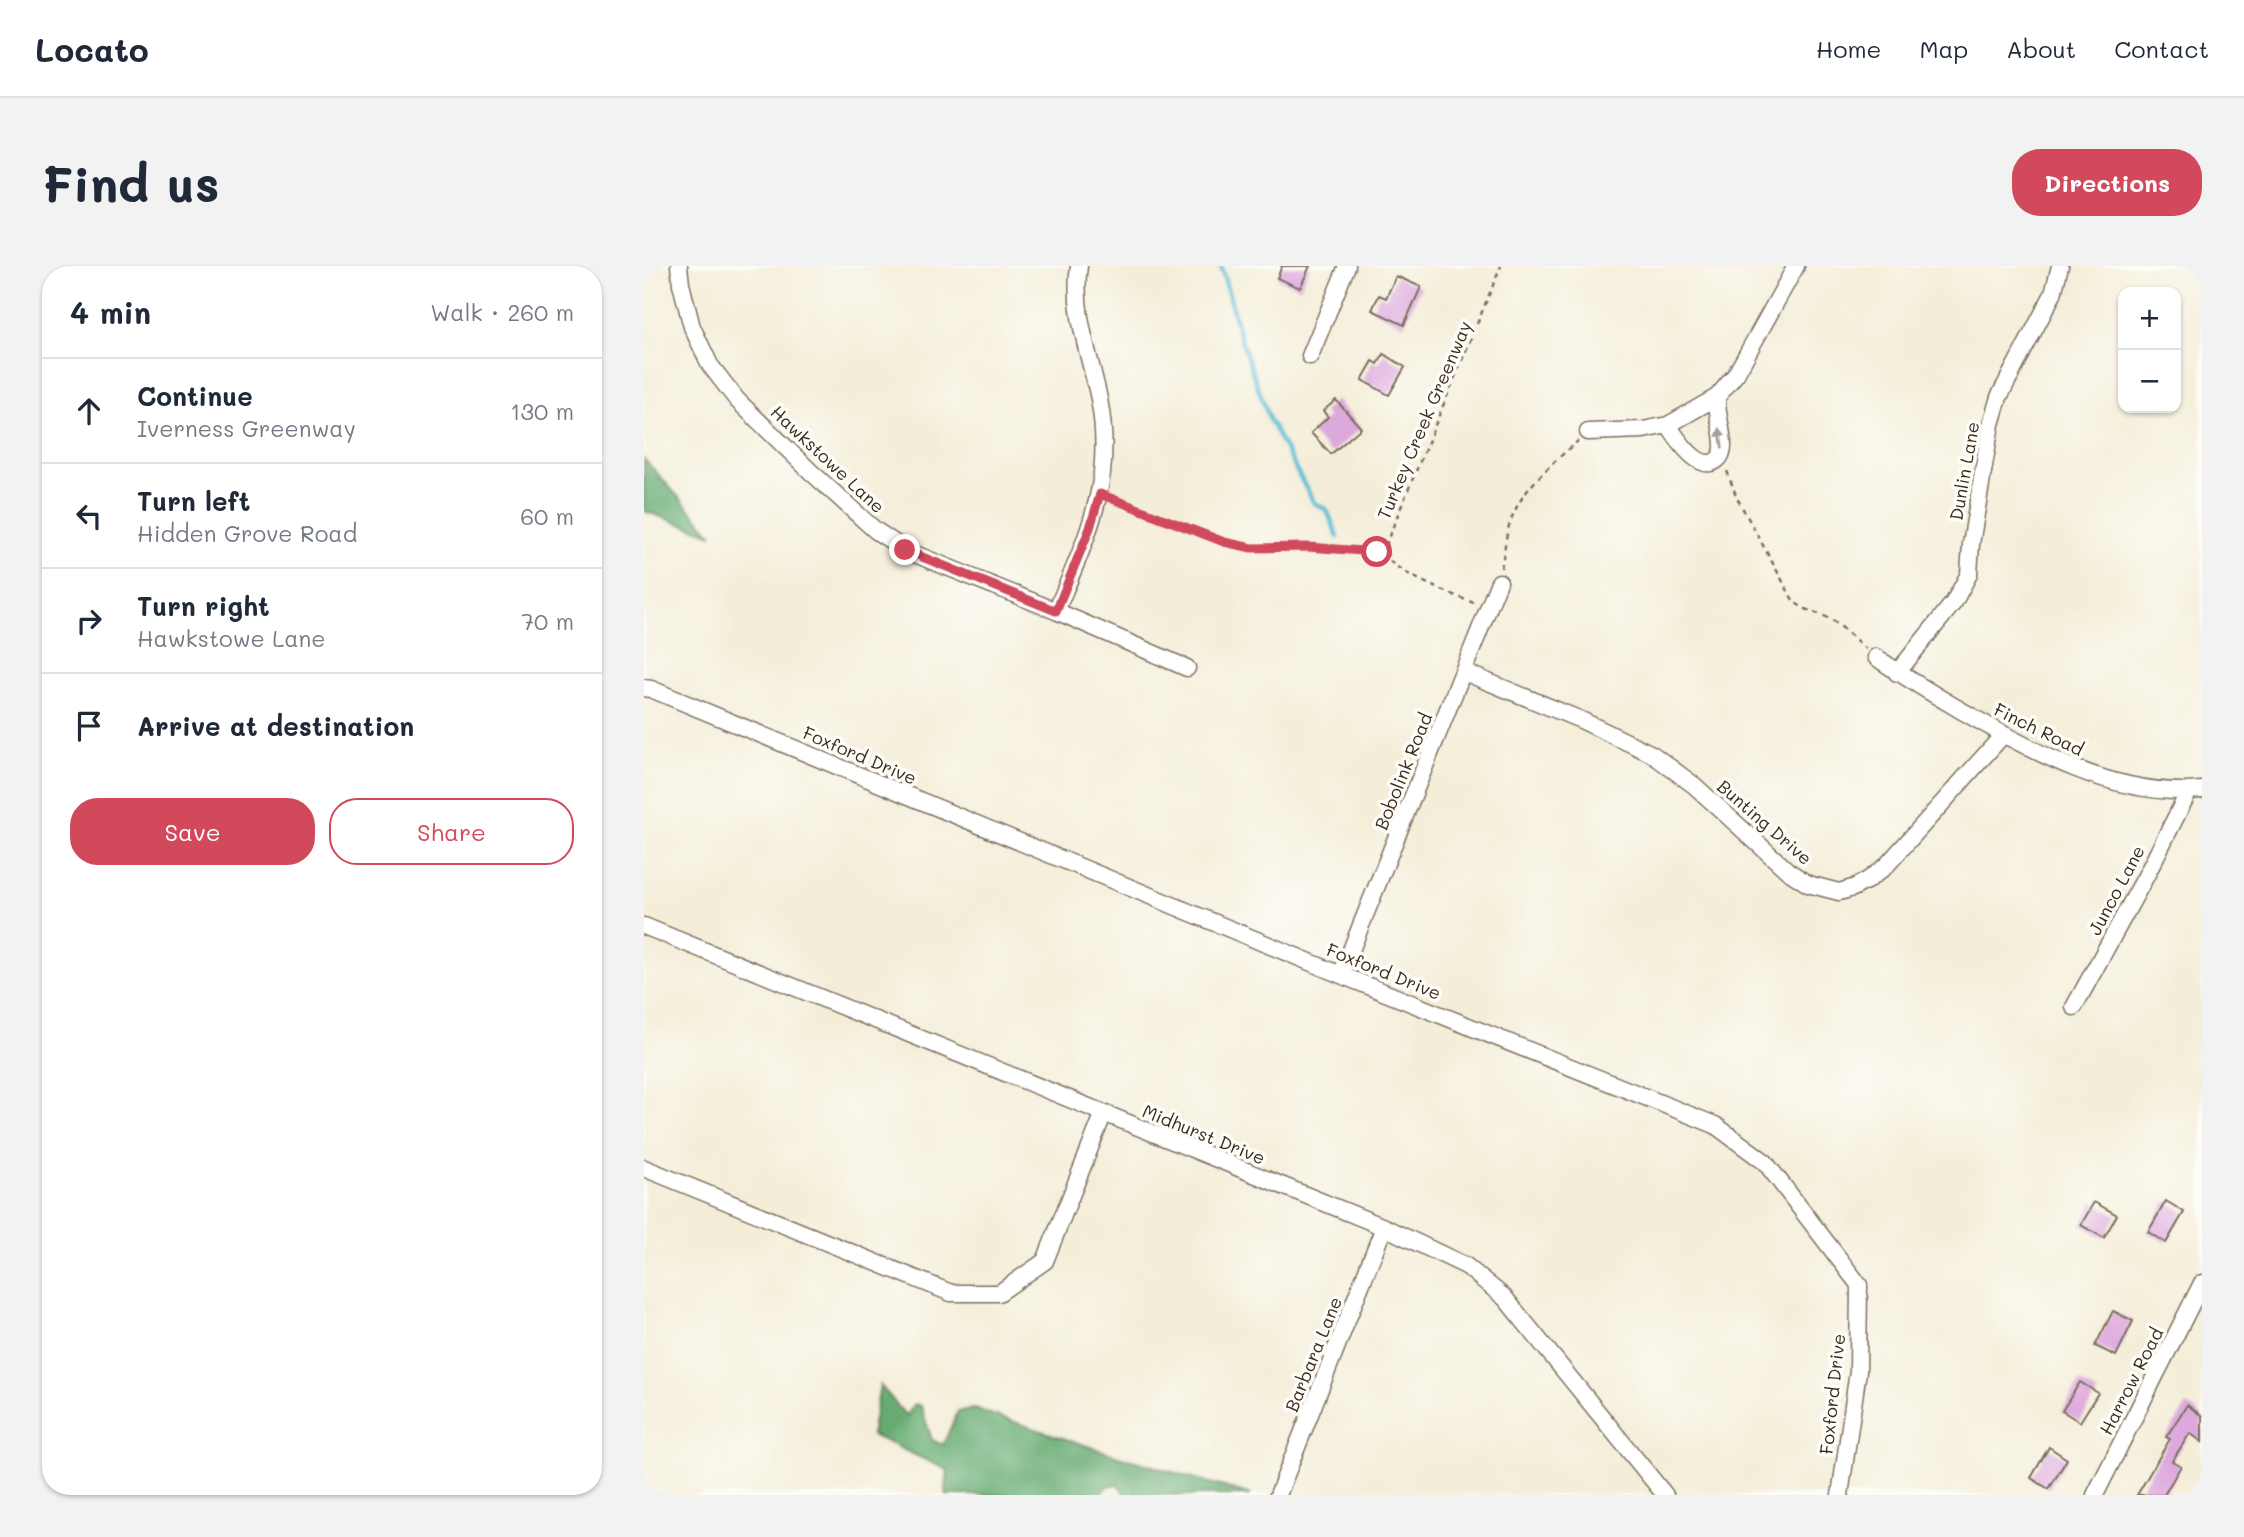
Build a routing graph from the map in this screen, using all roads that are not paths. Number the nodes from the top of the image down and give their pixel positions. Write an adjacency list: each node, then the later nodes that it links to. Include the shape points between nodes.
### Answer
1 (679, 266): 11 (street, Hawkstowe Lane, via 692,327 710,365 737,400 811,472 875,530 905,550)
2 (1079, 266): 11 (street, via 1079,315 1105,449 1090,528)
3 (1347, 266): 6 (street)
4 (1796, 266): 7 (street, via 1736,374)
5 (2060, 266): 15 (street, Dunlin Lane, via 2053,294 1999,397 1969,574 1954,603)
6 (1310, 356)
7 (1717, 397): 8 (street); 8 (street, one-way to 7, via 1694,458 1711,464 1723,449)
8 (1668, 425): 9 (street)
9 (1588, 432)
10 (1499, 582): 14 (street, Bobolink Road)
11 (1056, 611): 13 (street, Hawkstowe Lane)
12 (1876, 657): 15 (street, Finch Road)
13 (1186, 668)
14 (1464, 672): 17 (street, Bunting Drive, via 1652,754 1695,786 1788,871 1808,884 1839,892 1868,880 1885,866); 20 (street, Bobolink Road)
15 (1897, 673): 17 (street, Finch Road)
16 (644, 688): 20 (street, Foxford Drive)
17 (2003, 735): 18 (street, Finch Road, via 2098,776 2158,790)
18 (2196, 790): 21 (street, Junco Lane)
19 (644, 926): 22 (street, Midhurst Drive)
20 (1341, 975): 28 (street, Foxford Drive, via 1715,1125 1765,1162 1859,1285 1857,1371)
21 (2074, 1007)
22 (1103, 1115): 23 (street, via 1045,1261 999,1293 951,1293); 24 (street, Midhurst Drive)
23 (644, 1168)
24 (1384, 1227): 26 (street, Barbara Lane); 27 (street, Midhurst Drive, via 1466,1266 1505,1298)
25 (2202, 1283): 29 (street, Harrow Road)
26 (1278, 1495)
27 (1665, 1495)
28 (1840, 1495)
29 (2095, 1495)

